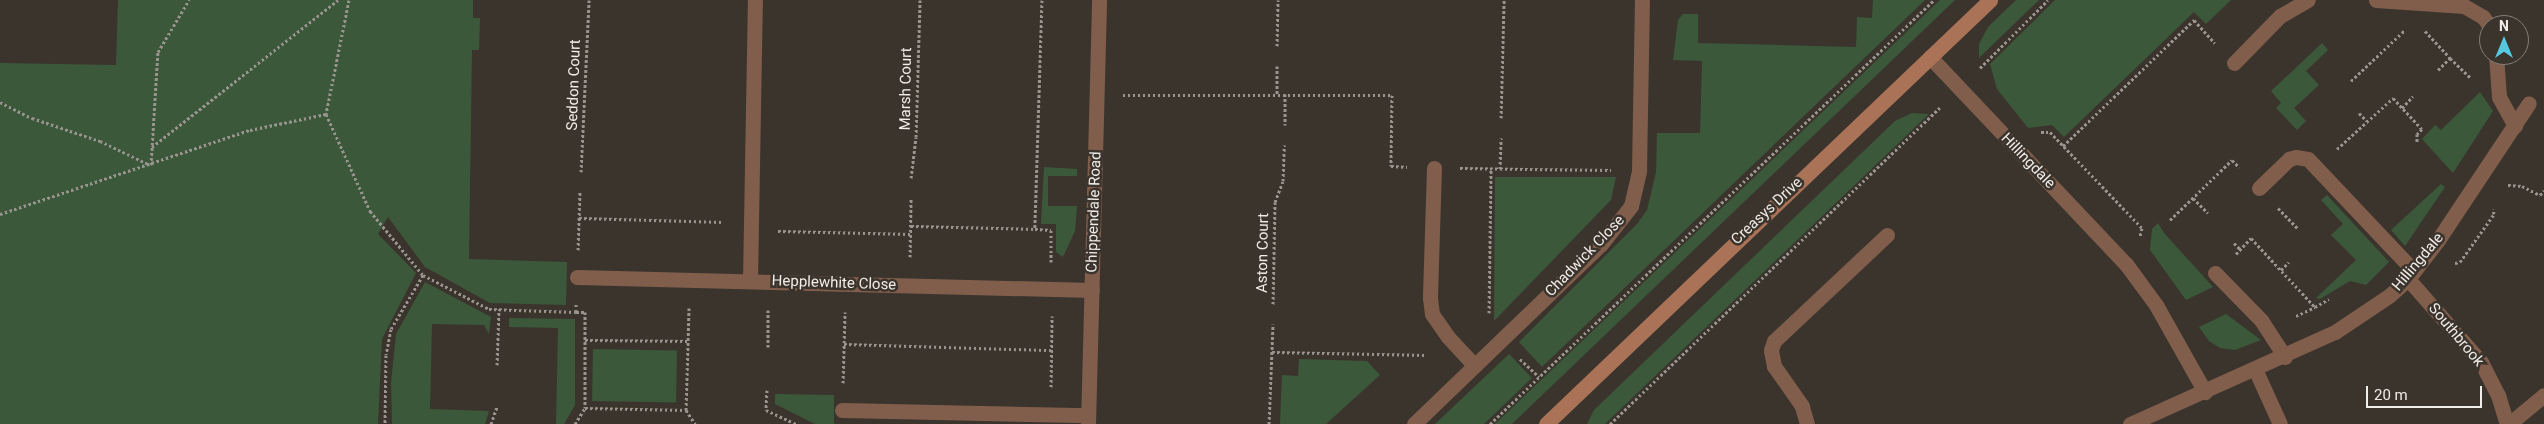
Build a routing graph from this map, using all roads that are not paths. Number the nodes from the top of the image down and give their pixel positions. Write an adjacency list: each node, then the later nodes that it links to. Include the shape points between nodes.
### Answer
1 (755, 0): 19 (street)
2 (1099, 0): 20 (street, Chippendale Road)
3 (1642, 0): 22 (street, Chadwick Close, via 1639,170 1631,206 1622,220)
4 (1990, 0): 8 (street, Creasys Drive)
5 (2308, 0): 9 (street, via 2280,16)
6 (2376, 0): 7 (street, via 2464,6)
7 (2480, 15)
8 (1930, 57): 24 (street, Hillingdale, via 2126,264 2156,305); 29 (street, Creasys Drive)
9 (2234, 63)
10 (2497, 65): 12 (street, via 2499,97)
11 (2529, 103): 12 (street, Hillingdale)
12 (2515, 126): 17 (street, Hillingdale)
13 (1434, 168): 22 (street, via 1432,314)
14 (2259, 188): 17 (street, Southbrook, via 2288,159 2308,159)
15 (1887, 235): 30 (street, via 1774,341 1770,358 1802,406)
16 (2215, 273): 21 (street, via 2261,320)
17 (2411, 275): 21 (street, Hillingdale, via 2372,310); 33 (street, Southbrook, via 2481,362)
18 (577, 277): 19 (street, Hepplewhite Close)
19 (750, 281): 20 (street, Hepplewhite Close)
20 (1092, 290): 27 (street, Chippendale Road)
21 (2285, 357): 23 (street, Hillingdale)
22 (1474, 365): 28 (street, Chadwick Close)
23 (2255, 369): 24 (street, Hillingdale); 32 (street)
24 (2205, 392): 31 (street, Hillingdale)
25 (2544, 395): 33 (street)
26 (842, 410): 27 (street, via 1050,415)
27 (1088, 419)
28 (1414, 424)
29 (1546, 424)
30 (1807, 424)
31 (2130, 424)
32 (2280, 424)
33 (2508, 424)

